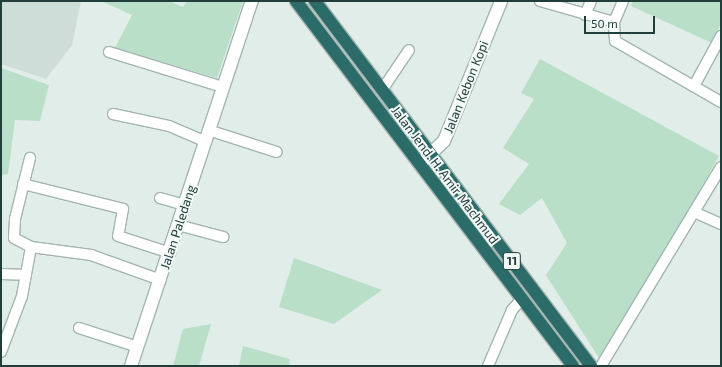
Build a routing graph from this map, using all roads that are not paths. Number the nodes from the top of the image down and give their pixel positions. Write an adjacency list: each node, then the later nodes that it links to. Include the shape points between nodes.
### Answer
1 (252, 1): 14 (street, Jalan Paledang)
2 (296, 1): 22 (highway, Jalan Jend. H. Amir Machmud / 11)
3 (501, 1): 20 (street, Jalan Kebon Kopi, via 444,141)
4 (540, 1): 8 (street)
5 (591, 1): 8 (street)
6 (623, 1): 9 (street)
7 (316, 2): 15 (highway, Jalan Jend. H. Amir Machmud / 11)
8 (585, 15): 9 (street)
9 (614, 22): 13 (street, via 615,41)
10 (721, 36): 13 (street)
11 (409, 50): 15 (street)
12 (109, 52): 14 (street)
13 (694, 86): 16 (street)
14 (223, 87): 18 (street, Jalan Paledang)
15 (382, 90): 20 (highway, Jalan Jend. H. Amir Machmud / 11)
16 (721, 102)
17 (113, 114): 18 (street)
18 (206, 136): 19 (street); 26 (street, Jalan Paledang)
19 (277, 152)
20 (432, 156): 22 (street, Jalan Kebon Kopi); 43 (highway, Jalan Jend. H. Amir Machmud / 11)
21 (30, 158): 24 (street)
22 (420, 164): 36 (highway, Jalan Jend. H. Amir Machmud / 11)
23 (721, 167): 27 (street)
24 (23, 184): 31 (street, via 15,219 14,238); 32 (street, via 123,209 118,236)
25 (160, 198): 26 (street)
26 (185, 205): 29 (street, Jalan Paledang)
27 (694, 212): 28 (street); 44 (street)
28 (721, 224)
29 (178, 225): 30 (street); 32 (street, Jalan Paledang)
30 (223, 237)
31 (31, 247): 34 (street); 35 (street, via 91,256)
32 (170, 253): 35 (street, Jalan Paledang)
33 (1, 274): 34 (street)
34 (26, 275): 39 (street, via 22,296)
35 (161, 280): 38 (street, Jalan Paledang)
36 (522, 299): 41 (street, via 512,310); 42 (highway, Jalan Jend. H. Amir Machmud / 11)
37 (79, 328): 38 (street)
38 (138, 347): 40 (street, Jalan Paledang)
39 (1, 352)
40 (131, 366)
41 (488, 366)
42 (573, 366)
43 (591, 366)
44 (601, 366)

